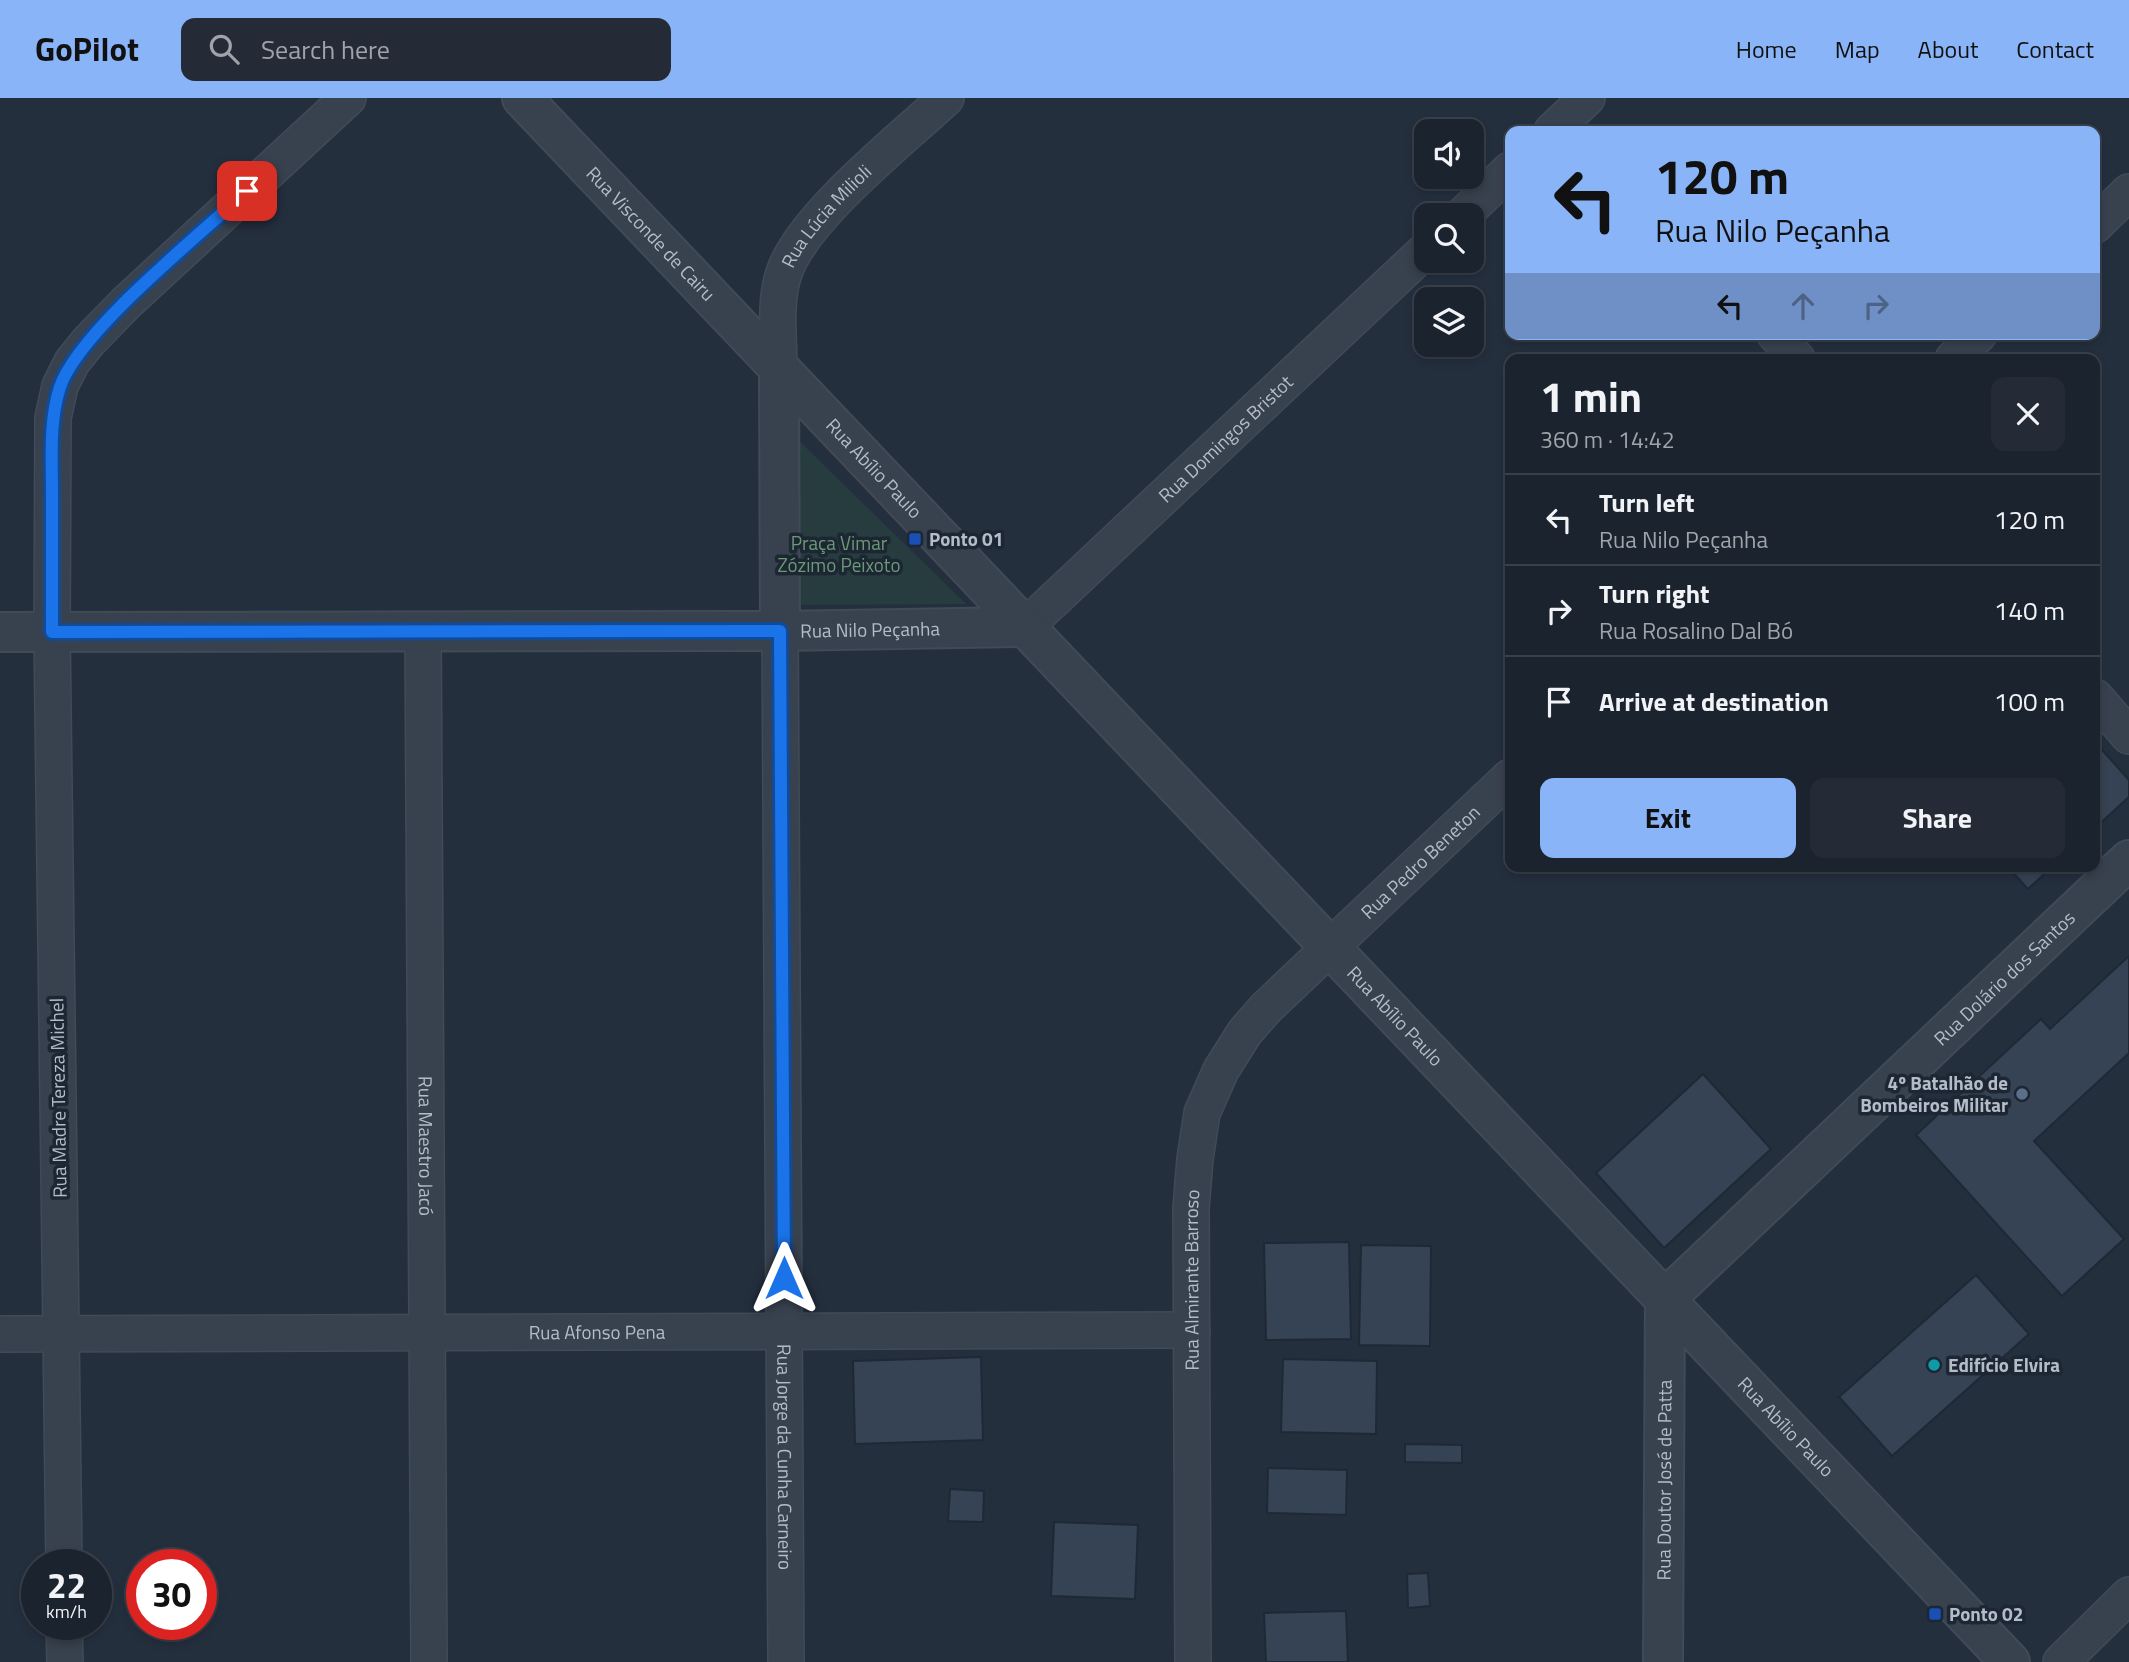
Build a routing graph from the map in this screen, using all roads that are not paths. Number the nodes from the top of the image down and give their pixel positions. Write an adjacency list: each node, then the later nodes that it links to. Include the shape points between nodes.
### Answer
1 (348, 98): 17 (street, Rua Madre Tereza Michel, via 125,303 72,362 60,386 53,418)
2 (522, 98): 13 (street, Rua Visconde de Cairu)
3 (946, 98): 13 (street, Rua Lúcia Milioli, via 820,216 797,247 783,274)
4 (1505, 175): 6 (street)
5 (2129, 192): 7 (street)
6 (1476, 203)
7 (2100, 220)
8 (1414, 261): 14 (street, Rua Domingos Bristot)
9 (1780, 340): 11 (street)
10 (1973, 340): 12 (street)
11 (1793, 354)
12 (1958, 354)
13 (779, 369): 14 (street, Rua Abílio Paulo); 15 (street, Rua Jorge da Cunha Carneiro)
14 (1025, 628): 15 (street, Rua Nilo Peçanha); 23 (street, Rua Abílio Paulo)
15 (780, 631): 18 (street, Rua Nilo Peçanha); 26 (street, Rua Jorge da Cunha Carneiro)
16 (0, 632): 17 (street, Rua Nilo Peçanha)
17 (52, 632): 18 (street, Rua Nilo Peçanha); 29 (street, Rua Madre Tereza Michel)
18 (423, 632): 27 (street, Rua Maestro Jacó)
19 (2100, 703): 20 (street)
20 (2129, 736)
21 (1505, 782): 23 (street, Rua Pedro Beneton)
22 (2129, 860): 24 (street, Rua Dolário dos Santos)
23 (1329, 947): 24 (street, Rua Abílio Paulo); 25 (street, Rua Almirante Barroso, via 1245,1032 1202,1113 1191,1208)
24 (1665, 1299): 37 (street, Rua Doutor José de Patta); 38 (street, Rua Abílio Paulo)
25 (1192, 1330): 26 (street, Rua Afonso Pena); 36 (street, Rua Almirante Barroso)
26 (785, 1331): 27 (street, Rua Afonso Pena); 35 (street, Rua Jorge da Cunha Carneiro)
27 (427, 1332): 29 (street, Rua Afonso Pena); 34 (street, Rua Maestro Jacó)
28 (0, 1334): 29 (street, Rua Afonso Pena)
29 (60, 1334): 30 (street, Rua Madre Tereza Michel)
30 (64, 1549)
31 (2129, 1595): 39 (street)
32 (64, 1640): 33 (street)
33 (65, 1662)
34 (429, 1662)
35 (786, 1662)
36 (1193, 1662)
37 (1663, 1662)
38 (2010, 1662)
39 (2061, 1662)

